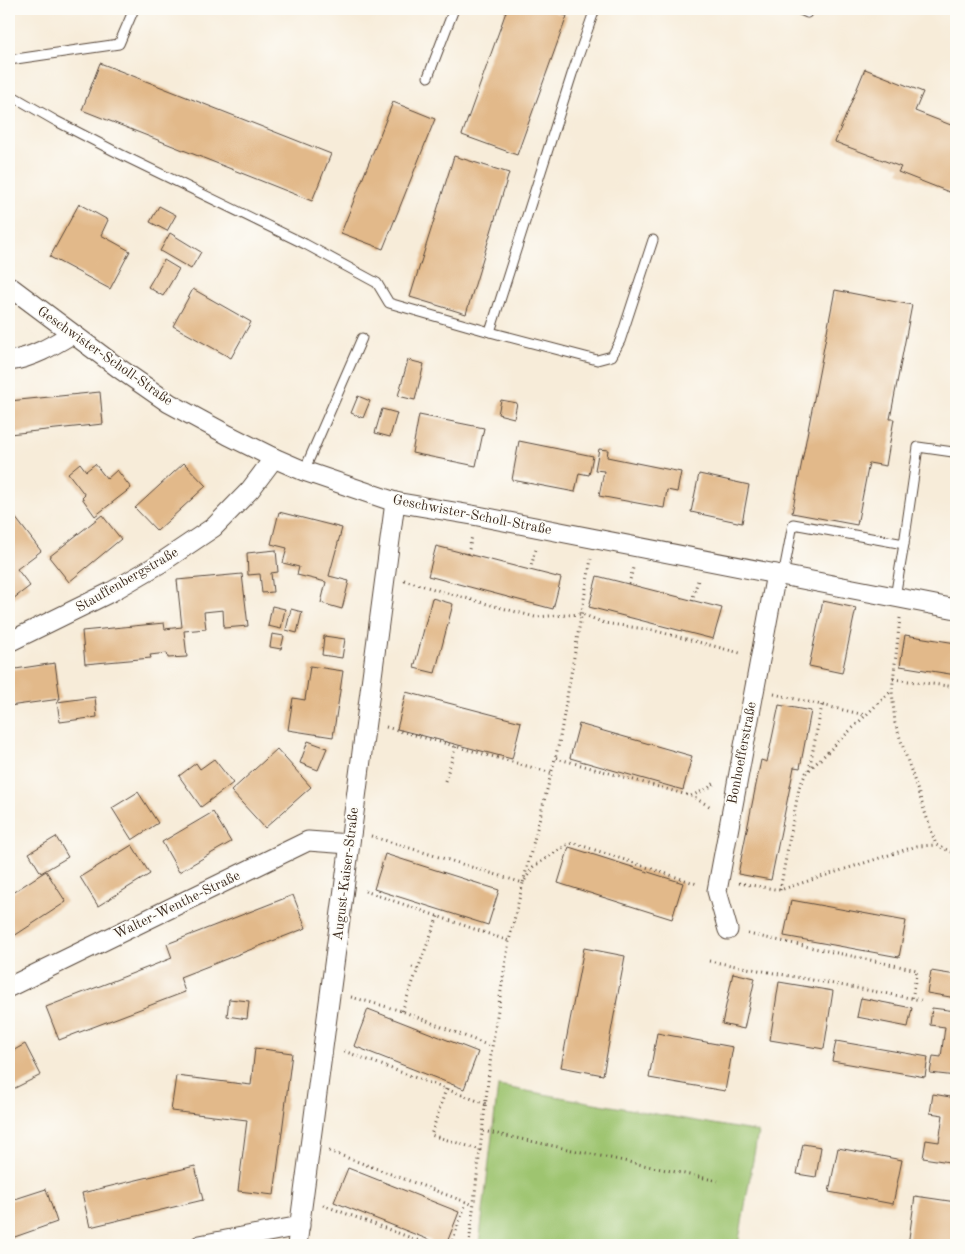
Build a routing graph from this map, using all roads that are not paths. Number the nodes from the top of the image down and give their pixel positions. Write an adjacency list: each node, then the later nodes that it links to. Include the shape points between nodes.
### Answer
1 (134, 9): 6 (lane, via 119,44)
2 (454, 9): 7 (lane)
3 (595, 9): 11 (lane)
4 (798, 9): 5 (lane, via 807,13)
5 (808, 9)
6 (9, 60)
7 (428, 77)
8 (9, 94): 11 (lane, via 120,154 305,244 377,283 389,303)
9 (653, 240): 11 (lane, via 620,341 612,356 597,360)
10 (9, 286): 12 (street, Geschwister-Scholl-Straße)
11 (490, 332)
12 (72, 334): 14 (street, via 44,351); 16 (street, Geschwister-Scholl-Straße, via 169,403)
13 (362, 338): 17 (lane)
14 (9, 361)
15 (953, 452): 19 (lane, via 918,447)
16 (274, 458): 17 (street, Geschwister-Scholl-Straße); 23 (street, Stauffenbergstraße, via 250,490 214,527 111,592)
17 (304, 471): 18 (street, Geschwister-Scholl-Straße)
18 (395, 502): 20 (street, Geschwister-Scholl-Straße); 24 (street, August-Kaiser-Straße)
19 (904, 544): 20 (lane, via 793,524); 21 (lane)
20 (779, 575): 21 (street, Geschwister-Scholl-Straße); 25 (street, Bonhoefferstraße, via 760,658 718,885)
21 (899, 598): 22 (street, Geschwister-Scholl-Straße)
22 (956, 609)
23 (9, 642)
24 (350, 837): 26 (street, Walter-Wenthe-Straße, via 308,841); 27 (street, August-Kaiser-Straße)
25 (728, 930)
26 (9, 987)
27 (300, 1226): 28 (street); 29 (street, August-Kaiser-Straße)
28 (200, 1245)
29 (297, 1245)

